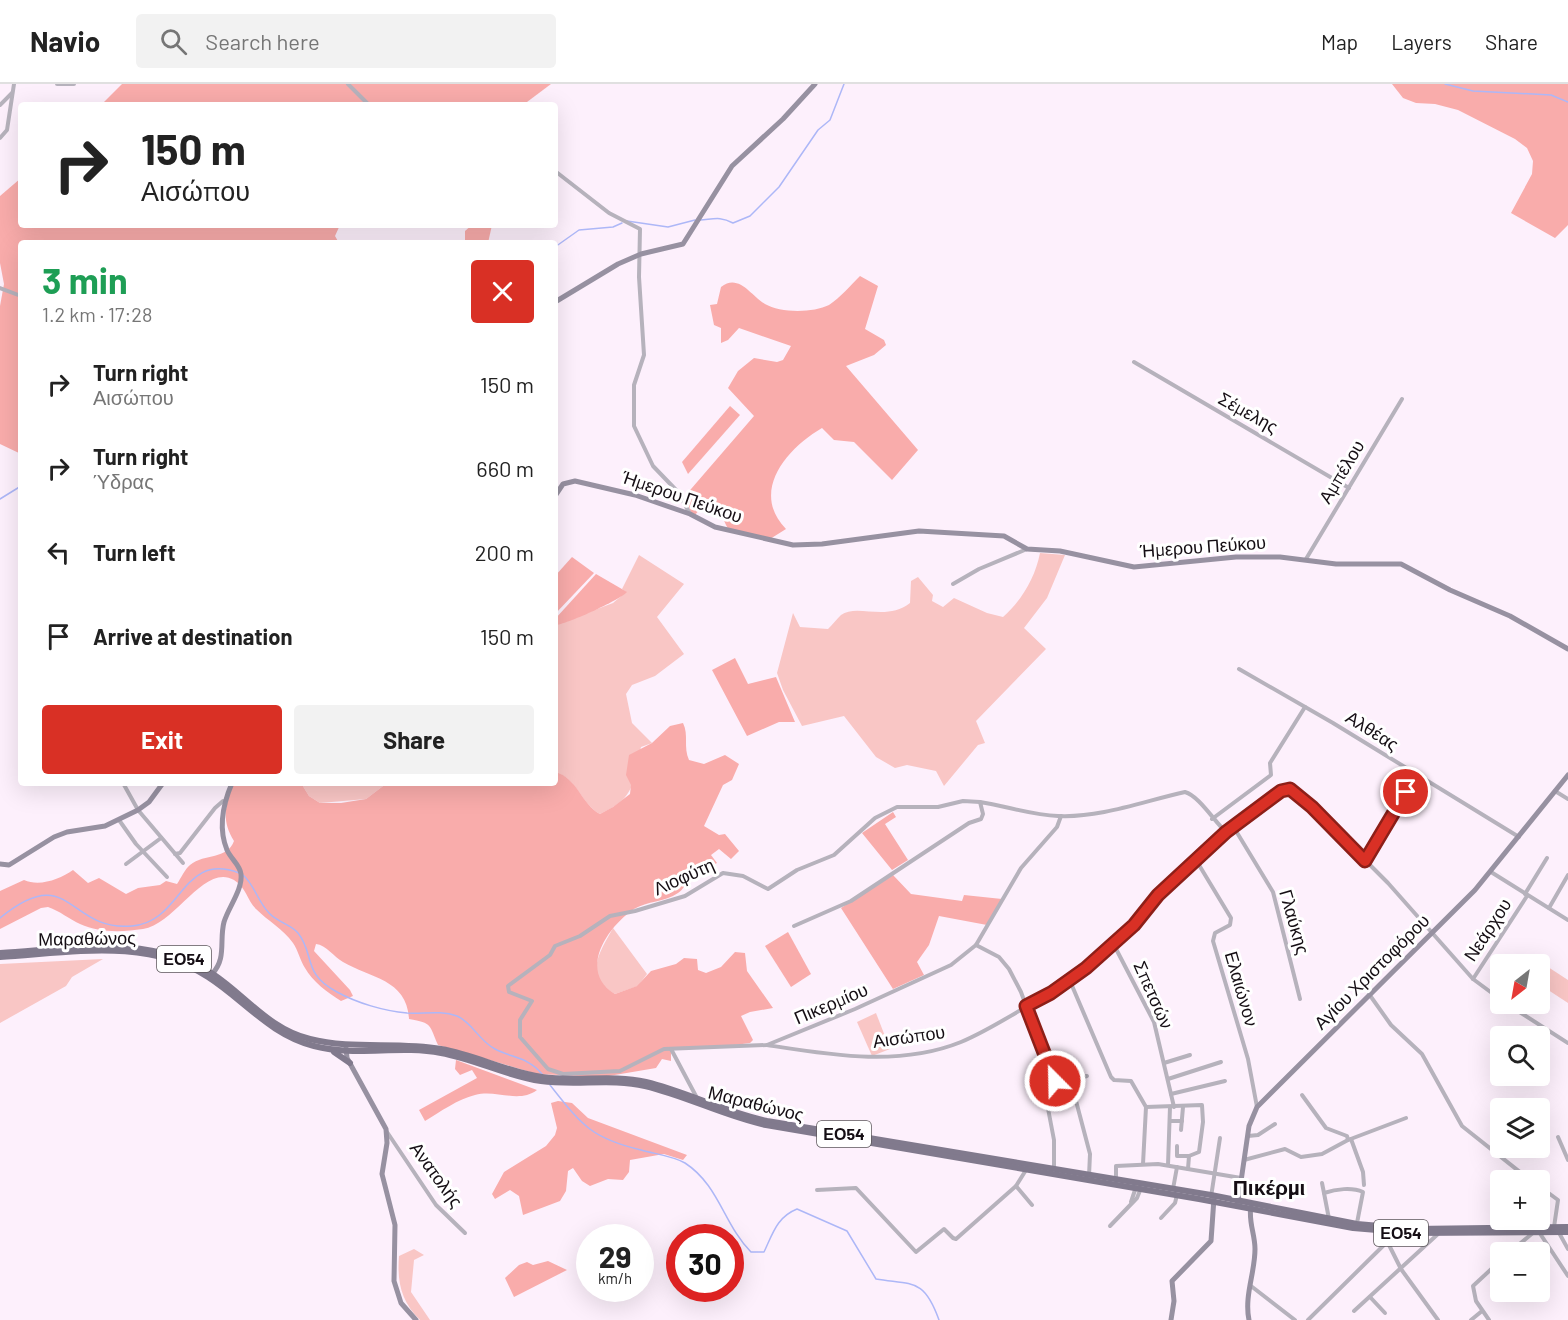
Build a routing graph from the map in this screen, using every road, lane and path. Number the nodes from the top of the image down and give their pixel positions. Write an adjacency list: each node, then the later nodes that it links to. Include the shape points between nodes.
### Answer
1 (14, 84): 6 (street)
2 (57, 84): 3 (street)
3 (74, 84)
4 (348, 84): 7 (street)
5 (815, 84): 11 (street, via 732,166 686,242)
6 (13, 93): 8 (street); 9 (street, via 7,130)
7 (366, 102)
8 (0, 105)
9 (0, 138)
10 (558, 173): 11 (street, via 609,213 632,223 641,232)
11 (641, 254): 14 (street, via 608,268); 19 (street, via 644,355 634,385 634,426 653,466 681,497)
12 (0, 288): 13 (street)
13 (18, 295)
14 (558, 300)
15 (1134, 362): 17 (street, Σέμελης)
16 (1402, 399): 17 (street, Αμπέλου)
17 (1349, 488): 21 (street, Αμπέλου)
18 (558, 492): 19 (street, Ήμερου Πεύκου, via 563,484 575,481 622,491)
19 (690, 514): 20 (street, Ήμερου Πεύκου, via 715,527 793,545 919,531 1004,536)
20 (1027, 549): 21 (street, Ήμερου Πεύκου, via 1060,550 1134,567 1221,557); 22 (street)
21 (1306, 560): 23 (street, Ήμερου Πεύκου, via 1409,566)
22 (953, 584)
23 (1568, 648)
24 (1239, 669): 25 (street, Αλθέας)
25 (1305, 707): 26 (street, Αλθέας); 38 (street, via 1270,763 1271,775)
26 (1417, 774): 42 (street, Αλθέας); 48 (street)
27 (1568, 775): 28 (street, Αγίου Χριστοφόρου)
28 (1565, 783): 32 (street, Αγίου Χριστοφόρου)
29 (125, 786): 36 (street)
30 (161, 786): 36 (street)
31 (231, 786): 34 (street)
32 (1555, 791): 33 (street); 42 (street, Αγίου Χριστοφόρου)
33 (1568, 799)
34 (224, 801): 45 (street, via 180,854); 63 (street, via 226,846 241,877 222,929 222,960)
35 (980, 802): 37 (street); 58 (street, via 981,819 969,823 851,901); 78 (street, Λιοφύτη, via 897,807 875,818 834,855 797,870 768,889 743,876 723,873 685,896 610,916 580,936 553,947 550,955 508,986 507,991 532,1001 518,1029 525,1046)
36 (138, 810): 39 (street); 43 (street)
37 (1061, 816): 38 (street, via 1142,804 1185,792 1196,798); 60 (street, Πικερμίου, via 1057,827 1021,868)
38 (1212, 819): 41 (street)
39 (119, 820): 44 (street); 50 (street, via 68,832 9,865)
40 (1233, 826): 41 (street, Αισώπου); 48 (street, Αισώπου, via 1281,791 1290,789); 68 (street, Γλαύκης, via 1273,892)
41 (1226, 832): 47 (street, Αισώπου)
42 (1520, 837): 52 (street, Αγίου Χριστοφόρου)
43 (161, 838): 44 (street); 45 (street)
44 (144, 852): 51 (street); 54 (street)
45 (175, 854): 49 (street)
46 (1547, 858): 55 (street, Νεάρχου)
47 (1196, 860): 61 (street, Αισώπου, via 1158,895); 95 (street, Ελαιώνον, via 1231,918 1230,925 1215,933 1213,941 1248,1059)
48 (1365, 861): 59 (street)
49 (183, 863)
50 (0, 864)
51 (126, 864)
52 (1491, 872): 55 (street); 59 (street, Αγίου Χριστοφόρου)
53 (1568, 875): 56 (street)
54 (167, 877)
55 (1526, 895): 56 (street); 64 (street, Νεάρχου)
56 (1549, 908): 57 (street)
57 (1568, 920)
58 (794, 926)
59 (1432, 934): 64 (street); 67 (street, Αγίου Χριστοφόρου)
60 (976, 945): 69 (street, via 1003,961); 72 (street, Πικερμίου, via 931,975)
61 (1114, 945): 65 (street, Αισώπου); 80 (street, Σπετσών, via 1154,1022)
62 (0, 955): 63 (main road, Μαραθώνος / ΕΟ54, via 136,947 177,956); 75 (main road, Μαραθώνος / ΕΟ54, via 120,951 166,957 209,977 276,1030)
63 (212, 974): 73 (main road, Μαραθώνος / ΕΟ54, via 286,1030)
64 (1473, 979): 66 (street)
65 (1070, 981): 69 (street, Αισώπου); 92 (street, via 1111,1077 1131,1081)
66 (1490, 992)
67 (1369, 994): 95 (street, Αγίου Χριστοφόρου); 115 (street, via 1391,1025 1422,1054 1462,1126)
68 (1300, 999)
69 (1026, 1006): 72 (street, Αισώπου, via 962,1042 894,1056 849,1056); 88 (street)
70 (1523, 1014): 71 (street)
71 (1568, 1043)
72 (767, 1045): 74 (street, Πικερμίου)
73 (348, 1048): 75 (main road, Μαραθώνος / ΕΟ54); 76 (main road, Μαραθώνος / ΕΟ54); 81 (street); 83 (main road, Μαραθώνος / ΕΟ54, via 390,1044 444,1049)
74 (671, 1048): 78 (street, Πικερμίου, via 658,1051 626,1070 605,1074 557,1073); 91 (street)
75 (328, 1049): 81 (main road)
76 (359, 1051): 81 (main road); 83 (main road, Μαραθώνος / ΕΟ54, via 431,1051)
77 (1191, 1055): 80 (street)
78 (539, 1059)
79 (1221, 1062): 84 (street)
80 (1164, 1063): 84 (street, Σπετσών)
81 (352, 1064): 101 (street)
82 (1087, 1076): 87 (street)
83 (536, 1078): 85 (main road, Μαραθώνος / ΕΟ54)
84 (1168, 1079): 89 (street, Σπετσών)
85 (556, 1081): 91 (main road, Μαραθώνος / ΕΟ54, via 632,1079); 114 (main road, Μαραθώνος / ΕΟ54, via 645,1086 748,1121)
86 (1225, 1081): 89 (street)
87 (1071, 1082): 88 (street); 118 (street, via 1090,1154)
88 (1055, 1085): 116 (street, via 1046,1098 1054,1140)
89 (1171, 1094): 93 (street, Σπετσών)
90 (1302, 1095): 105 (street, via 1325,1128)
91 (699, 1101): 116 (main road, Μαραθώνος / ΕΟ54, via 767,1121)
92 (1146, 1107): 93 (street); 110 (street)
93 (1172, 1107): 94 (street); 97 (street, Σπετσών)
94 (1182, 1107): 98 (street); 107 (street, via 1203,1106 1199,1152)
95 (1257, 1107): 102 (street, Αγίου Χριστοφόρου)
96 (1406, 1118): 105 (street)
97 (1170, 1121): 98 (street); 111 (street, Σπετσών)
98 (1182, 1121): 100 (street)
99 (1275, 1124): 102 (street, via 1258,1135)
100 (1181, 1130)
101 (387, 1132): 141 (street, Ανατολής, via 436,1205); 154 (street, via 382,1174 396,1225 395,1287 404,1308)
102 (1248, 1136): 108 (street, Αγίου Χριστοφόρου)
103 (1558, 1137): 109 (street)
104 (1220, 1138): 117 (street)
105 (1349, 1139): 108 (street, via 1318,1155 1299,1157 1286,1149); 122 (street, via 1364,1172)
106 (1177, 1146): 107 (street, via 1177,1156)
107 (1189, 1156): 113 (street)
108 (1244, 1160): 119 (street, Αγίου Χριστοφόρου)
109 (1568, 1160)
110 (1143, 1164): 111 (street); 120 (street, via 1116,1166)
111 (1168, 1165): 112 (street)
112 (1177, 1167): 113 (street); 126 (street)
113 (1188, 1169): 117 (street)
114 (1026, 1170): 123 (street); 124 (main road, Μαραθώνος / ΕΟ54)
115 (1517, 1170)
116 (1054, 1171): 118 (main road, Μαραθώνος / ΕΟ54)
117 (1215, 1173): 119 (street); 129 (street)
118 (1089, 1177): 120 (main road, Μαραθώνος / ΕΟ54)
119 (1242, 1178): 130 (street, Αγίου Χριστοφόρου)
120 (1116, 1180): 124 (main road, Μαραθώνος / ΕΟ54)
121 (1322, 1183): 127 (street)
122 (1364, 1185)
123 (1016, 1186): 125 (street, via 957,1239 944,1229 915,1252 856,1188); 131 (street)
124 (1139, 1187): 126 (main road, Μαραθώνος / ΕΟ54); 136 (street, via 1130,1205)
125 (817, 1191)
126 (1175, 1192): 129 (main road, Μαραθώνος / ΕΟ54); 133 (street, via 1175,1203)
127 (1324, 1193): 134 (street); 135 (street, via 1363,1192)
128 (1550, 1194): 137 (street, via 1558,1200)
129 (1212, 1198): 130 (main road, Μαραθώνος / ΕΟ54); 155 (street, via 1211,1241 1171,1283)
130 (1238, 1203): 132 (main road, Μαραθώνος / ΕΟ54)
131 (1032, 1205)
132 (1254, 1206): 134 (main road, Μαραθώνος / ΕΟ54); 139 (main road, Μαραθώνος / ΕΟ54); 149 (street)
133 (1161, 1218)
134 (1329, 1219): 135 (main road, Μαραθώνος / ΕΟ54)
135 (1357, 1224): 137 (main road, Μαραθώνος / ΕΟ54, via 1414,1229)
136 (1110, 1226)
137 (1556, 1229): 138 (main road, Μαραθώνος / ΕΟ54); 140 (main road, Μαραθώνος / ΕΟ54); 145 (street)
138 (1568, 1229)
139 (1382, 1231): 142 (main road, Μαραθώνος / ΕΟ54); 144 (street)
140 (1537, 1232): 142 (main road, Μαραθώνος / ΕΟ54); 143 (street); 148 (street)
141 (465, 1233)
142 (1438, 1233): 146 (street)
143 (1524, 1242)
144 (1386, 1243): 146 (street); 158 (street)
145 (1568, 1249)
146 (1401, 1269): 150 (street); 159 (street)
147 (1490, 1270): 152 (street, via 1473,1286 1472,1294)
148 (1568, 1276)
149 (1251, 1286): 156 (street); 157 (street)
150 (1370, 1297): 151 (street); 153 (street)
151 (1354, 1311)
152 (1482, 1311): 160 (street); 161 (street)
153 (1385, 1313)
154 (416, 1320)
155 (1171, 1320)
156 (1249, 1320)
157 (1295, 1320)
158 (1308, 1320)
159 (1438, 1320)
160 (1471, 1320)
161 (1489, 1320)

